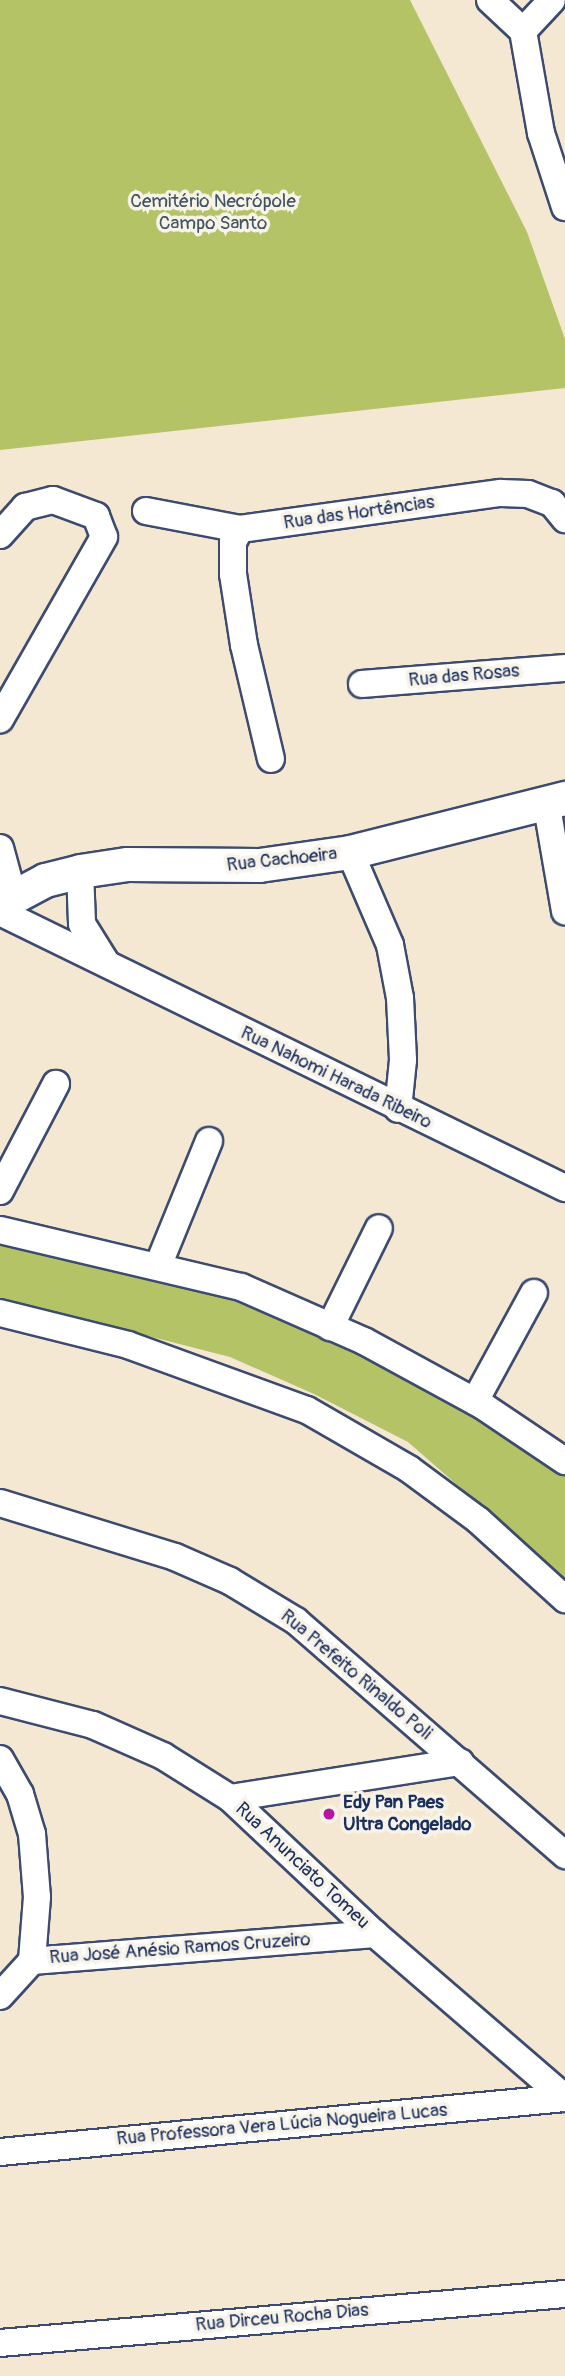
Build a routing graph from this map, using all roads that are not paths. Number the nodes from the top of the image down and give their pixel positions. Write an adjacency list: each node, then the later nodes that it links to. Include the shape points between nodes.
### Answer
1 (489, 0): 3 (street)
2 (551, 0): 3 (street)
3 (523, 31): 4 (street, via 541,133)
4 (565, 207)
5 (146, 511): 7 (street, Rua das Hortências)
6 (565, 519): 7 (street, Rua das Hortências, via 552,503 528,494 500,493)
7 (240, 529): 12 (street, via 233,542 233,575)
8 (0, 535): 11 (street, via 25,507 53,500 96,516 104,537)
9 (565, 667): 10 (street, Rua das Rosas)
10 (362, 684)
11 (0, 719)
12 (271, 759)
13 (555, 799): 15 (main road, Rua Cachoeira); 18 (street)
14 (0, 848): 17 (street)
15 (350, 852): 16 (main road, Rua Cachoeira, via 259,865 127,864); 21 (street, via 390,945 400,998 403,1060)
16 (80, 871): 17 (main road, Rua Cachoeira, via 45,880); 19 (street, via 82,924)
17 (4, 904): 19 (street, Rua Nahomi Harada Ribeiro)
18 (565, 911)
19 (108, 966): 21 (street, Rua Nahomi Harada Ribeiro)
20 (56, 1084): 24 (street)
21 (398, 1109): 23 (street, Rua Nahomi Harada Ribeiro)
22 (209, 1141): 27 (street)
23 (565, 1188)
24 (0, 1191)
25 (379, 1227): 30 (street)
26 (0, 1230): 27 (street)
27 (158, 1266): 30 (street, via 241,1287)
28 (534, 1293): 31 (street)
29 (0, 1313): 34 (street, via 128,1345 307,1410 409,1469 478,1520)
30 (330, 1327): 31 (street)
31 (475, 1401): 32 (street)
32 (565, 1461)
33 (0, 1503): 37 (street, Rua Prefeito Rinaldo Poli, via 175,1557 230,1581 296,1621)
34 (565, 1599)
35 (0, 1701): 38 (street, Rua Anunciato Tomeu, via 93,1725 163,1755)
36 (0, 1759): 41 (street, via 20,1794 32,1834 37,1897)
37 (460, 1762): 38 (street); 39 (street, Rua Prefeito Rinaldo Poli)
38 (230, 1798): 40 (street, Rua Anunciato Tomeu)
39 (565, 1855)
40 (375, 1934): 41 (street, Rua José Anésio Ramos Cruzeiro); 43 (street, Rua Anunciato Tomeu)
41 (32, 1961): 42 (street, Rua José Anésio Ramos Cruzeiro)
42 (0, 1996)
43 (565, 2098): 44 (street, Rua Professora Vera Lúcia Nogueira Lucas)
44 (0, 2152)
45 (565, 2294): 46 (street, Rua Dirceu Rocha Dias)
46 (0, 2343)

